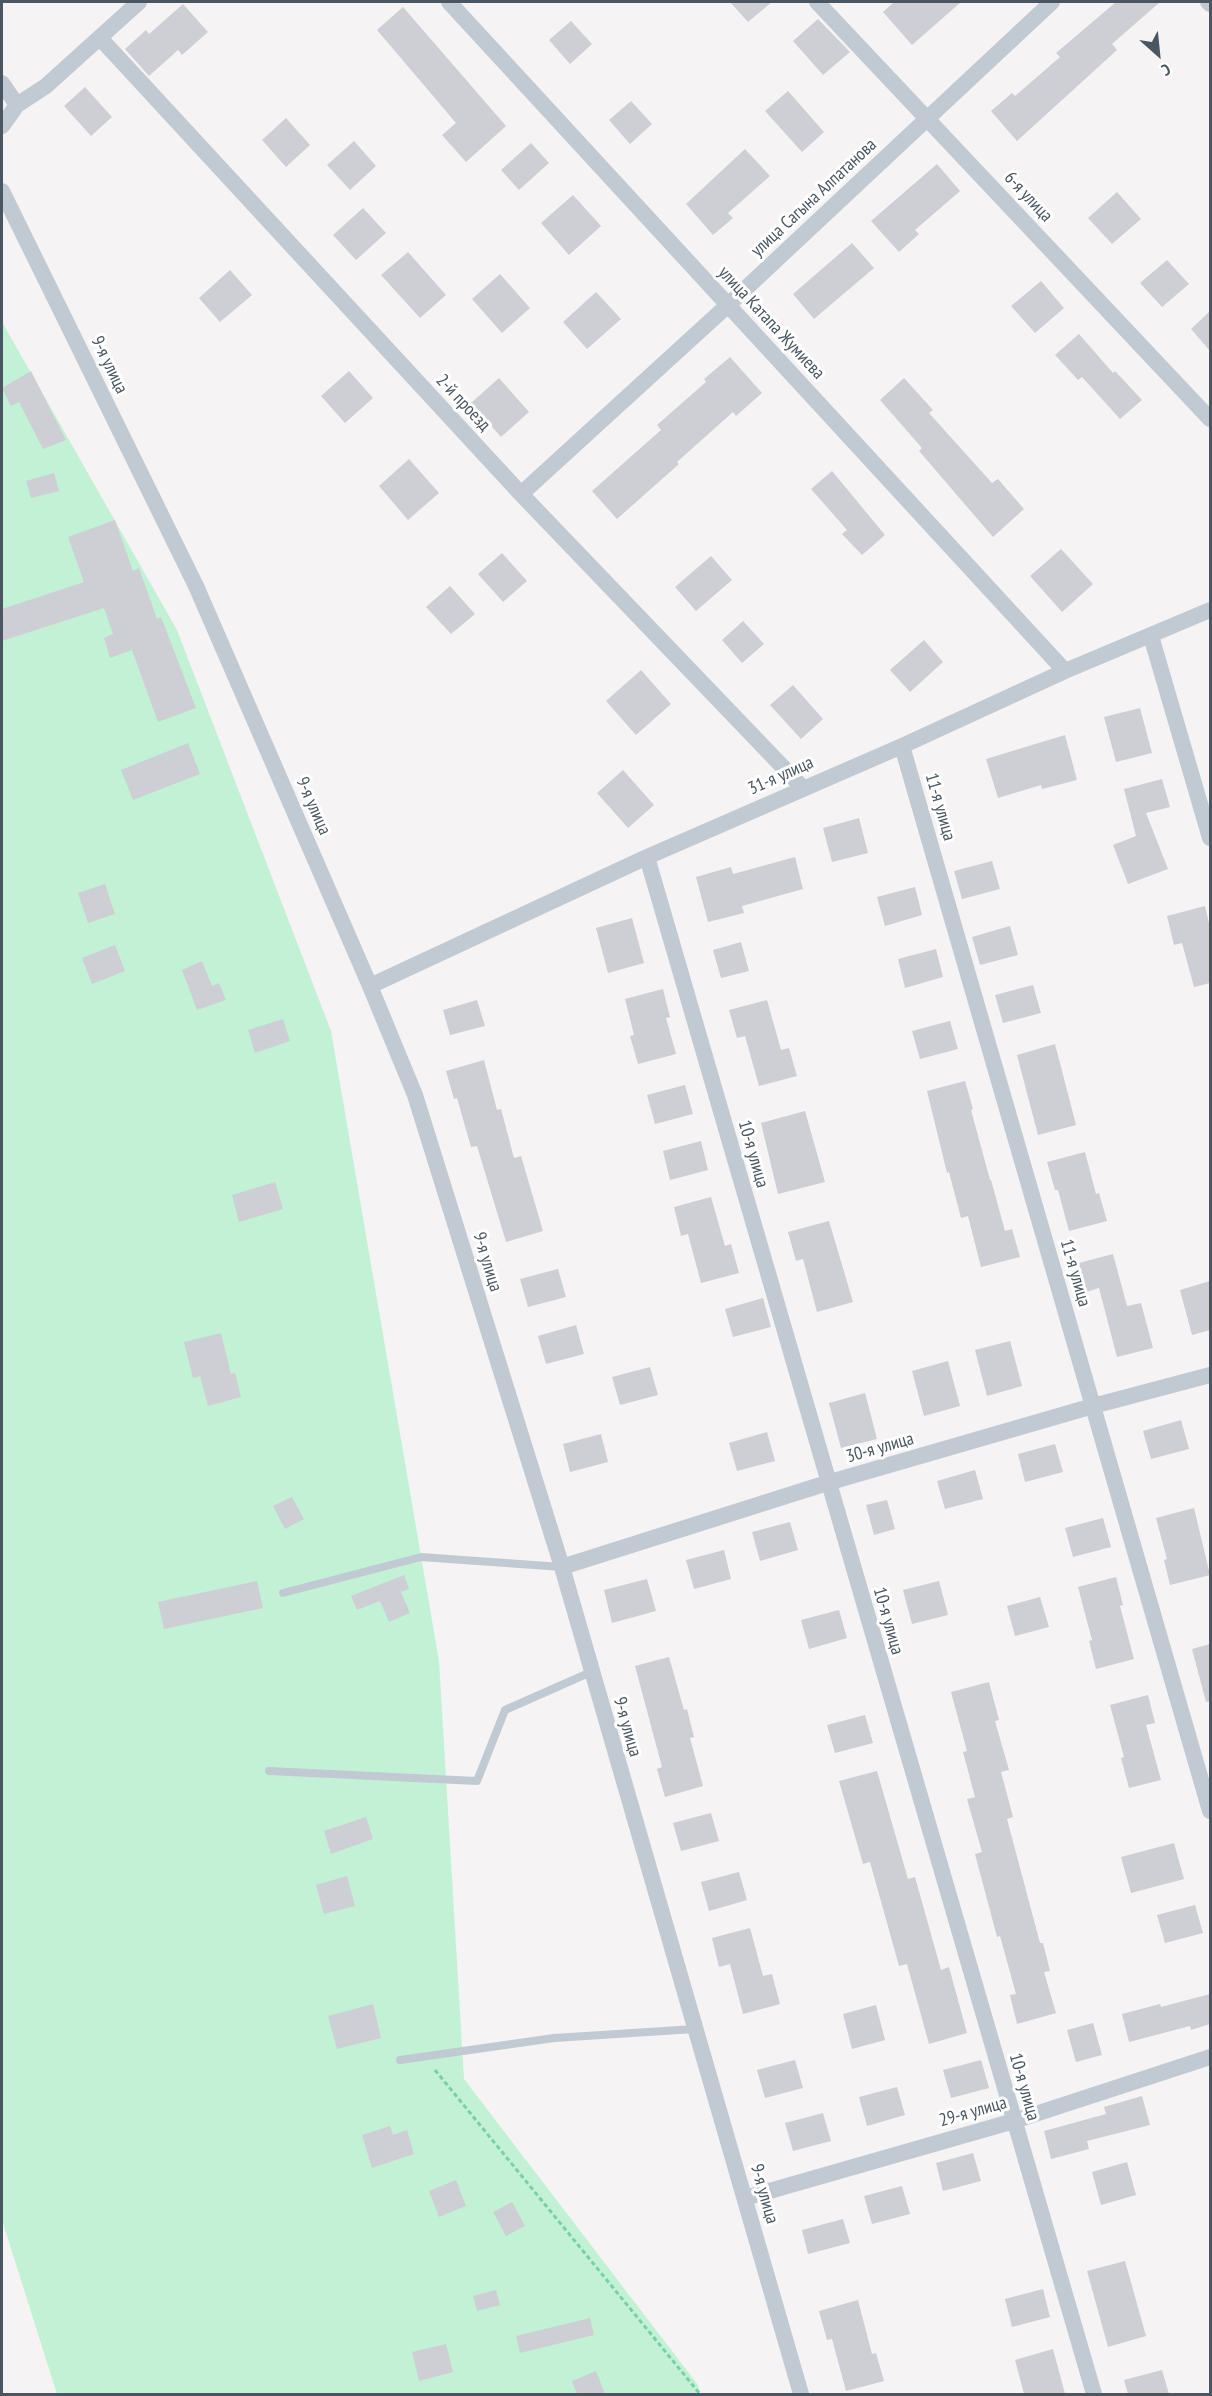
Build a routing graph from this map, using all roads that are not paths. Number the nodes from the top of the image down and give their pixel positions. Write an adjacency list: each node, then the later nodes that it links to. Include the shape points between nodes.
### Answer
1 (139, 2): 5 (street)
2 (449, 2): 11 (street, улица Катапа Жумиева)
3 (817, 2): 8 (street, 6-я улица)
4 (1052, 2): 8 (street, улица Сагына Алпатанова)
5 (100, 38): 7 (street, via 46,86); 13 (street, 2-й проезд)
6 (2, 83): 7 (street)
7 (17, 105): 9 (street)
8 (927, 118): 11 (street, улица Сагына Алпатанова); 12 (street, 6-я улица)
9 (2, 126)
10 (2, 191): 21 (street, 9-я улица, via 196,586)
11 (728, 305): 13 (street, улица Сагына Алпатанова); 16 (street, улица Катапа Жумиева)
12 (1210, 418)
13 (521, 494): 18 (street, 2-й проезд)
14 (1210, 610): 15 (street, 31-я улица)
15 (1151, 636): 16 (street, 31-я улица); 19 (street)
16 (1065, 671): 17 (street, 31-я улица)
17 (903, 746): 18 (street, 31-я улица); 23 (street, 11-я улица)
18 (803, 788): 20 (street, 31-я улица)
19 (1210, 838)
20 (647, 857): 21 (street, 31-я улица); 24 (street, 10-я улица)
21 (370, 986): 25 (street, 9-я улица, via 415,1095)
22 (1210, 1375): 23 (street, 30-я улица)
23 (1093, 1406): 24 (street, 30-я улица); 29 (street, 11-я улица)
24 (827, 1483): 25 (street, 30-я улица); 33 (street, 10-я улица)
25 (562, 1567): 26 (lane, via 421,1557); 27 (street, 9-я улица)
26 (283, 1593)
27 (591, 1672): 28 (lane, via 505,1710 477,1781); 30 (street, 9-я улица)
28 (269, 1771)
29 (1210, 1811)
30 (695, 2029): 32 (lane, via 554,2038); 34 (street, 9-я улица)
31 (1210, 2057): 33 (street, 29-я улица)
32 (400, 2060)
33 (1014, 2121): 34 (street, 29-я улица); 36 (street, 10-я улица)
34 (745, 2198): 35 (street, 9-я улица)
35 (801, 2394)
36 (1094, 2394)

